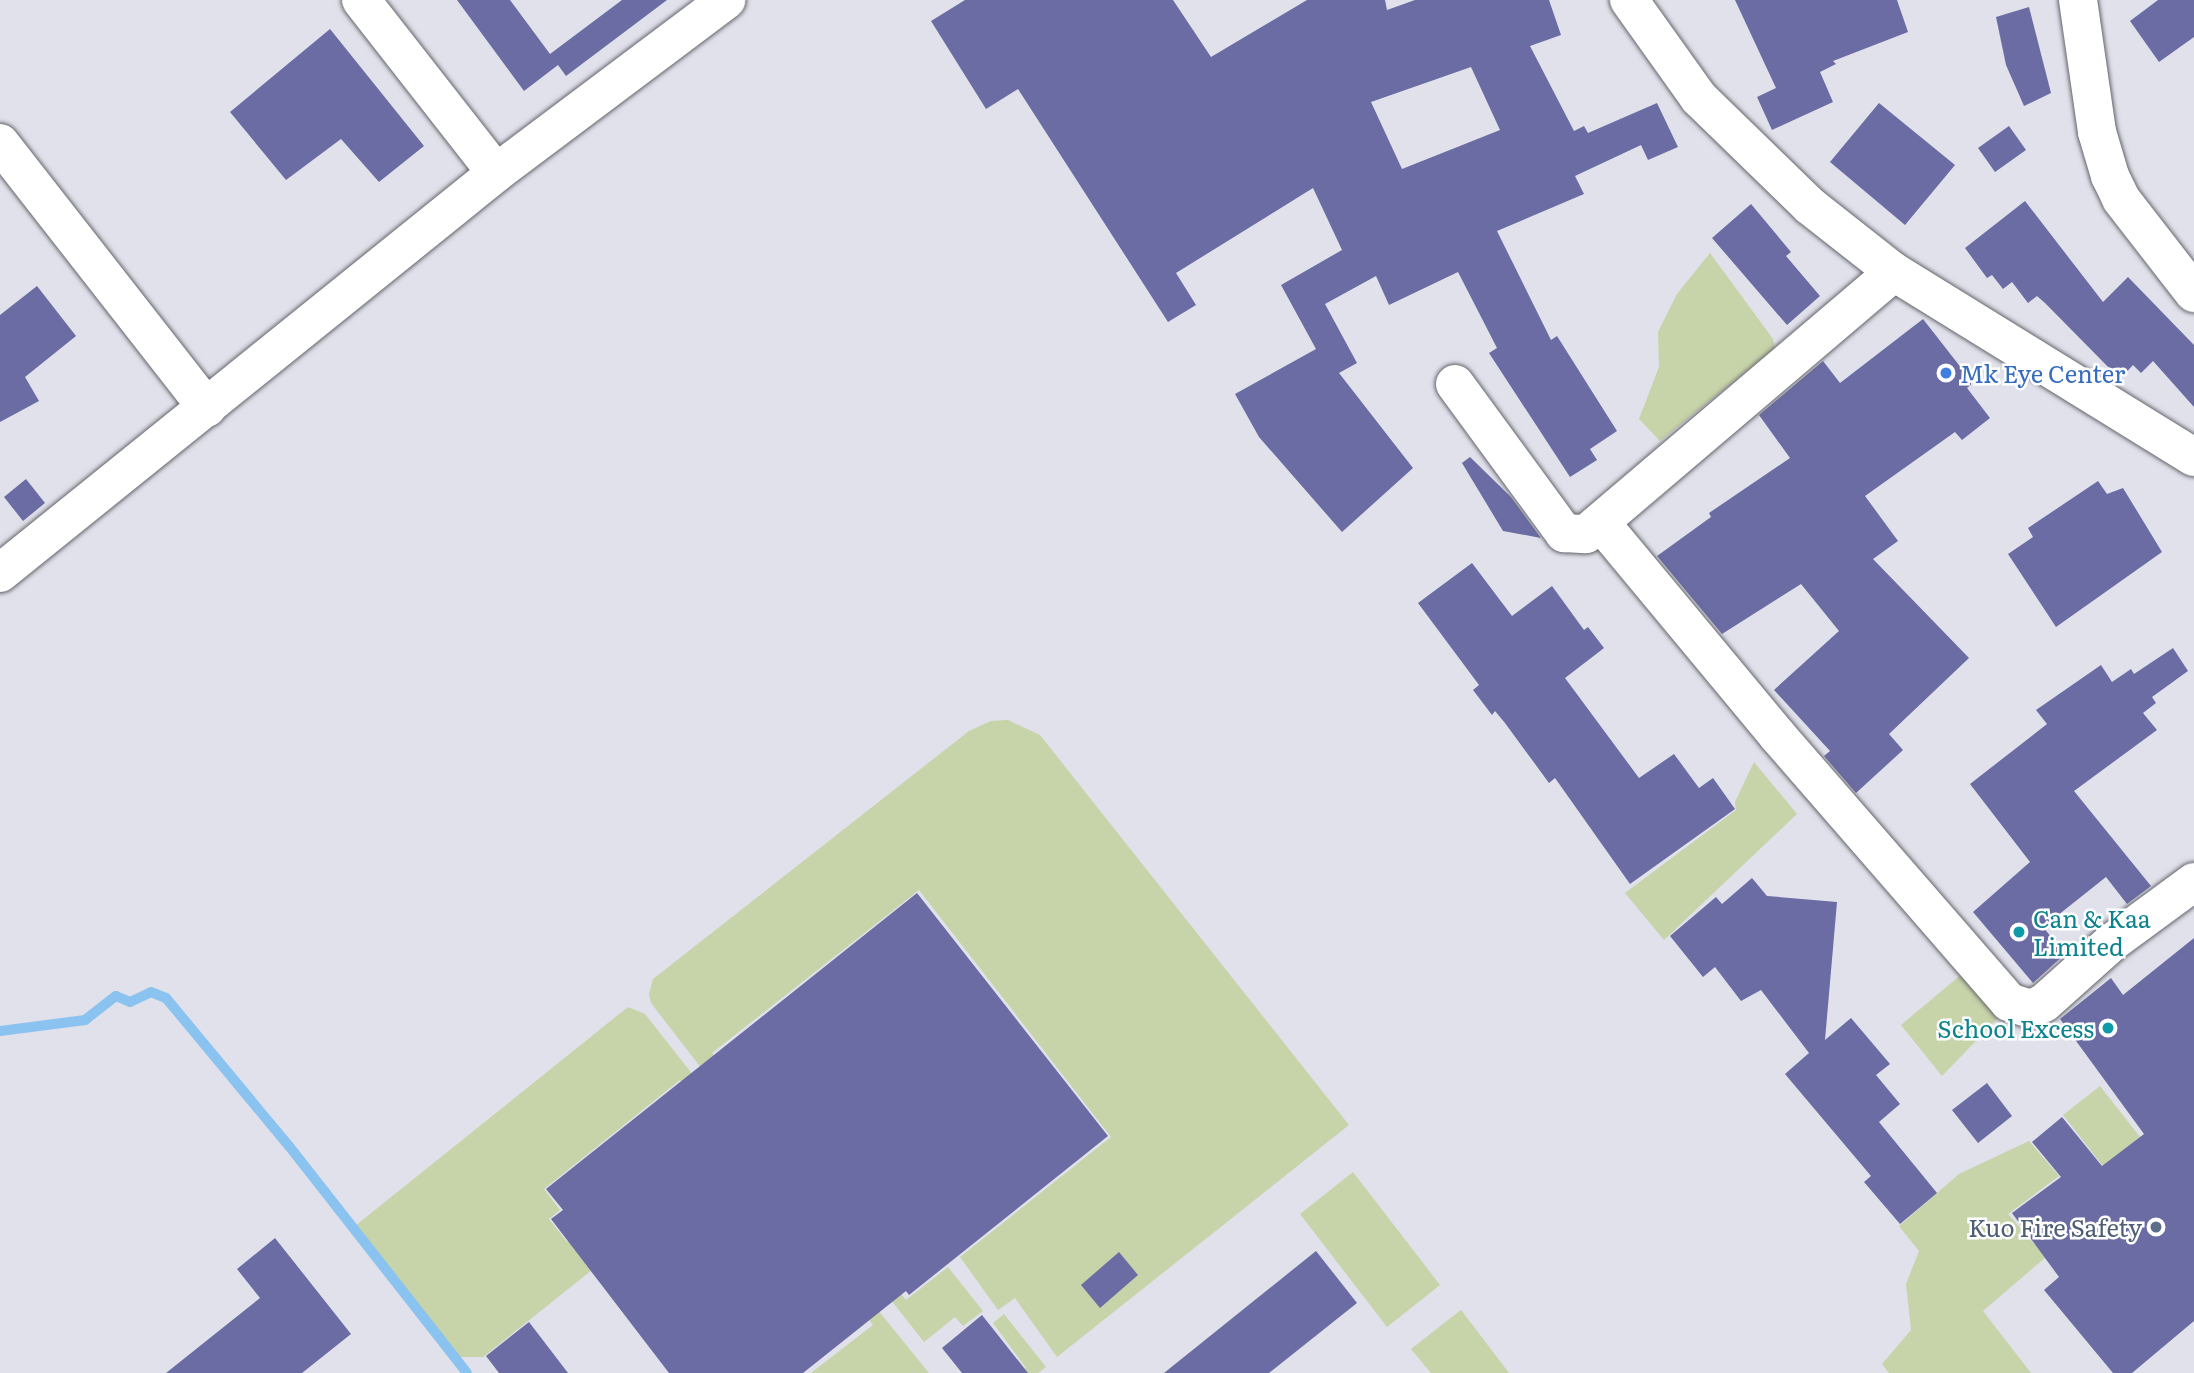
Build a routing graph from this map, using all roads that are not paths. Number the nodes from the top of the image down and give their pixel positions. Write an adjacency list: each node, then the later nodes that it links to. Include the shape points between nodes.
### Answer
1 (360, 0): 6 (street)
2 (726, 0): 6 (street)
3 (1629, 0): 7 (street, via 1709,107 1810,206)
4 (2078, 0): 8 (street, via 2097,132 2110,176 2121,199)
5 (0, 143): 10 (street)
6 (496, 173): 10 (street)
7 (1894, 272): 11 (street); 12 (street)
8 (2194, 293)
9 (1455, 384): 12 (street, via 1564,533 1586,534)
10 (207, 408): 13 (street)
11 (2194, 457)
12 (1601, 523): 14 (street, via 1777,735 2010,1002 2031,1009 2044,1003 2110,943)
13 (0, 573)
14 (2194, 882)

